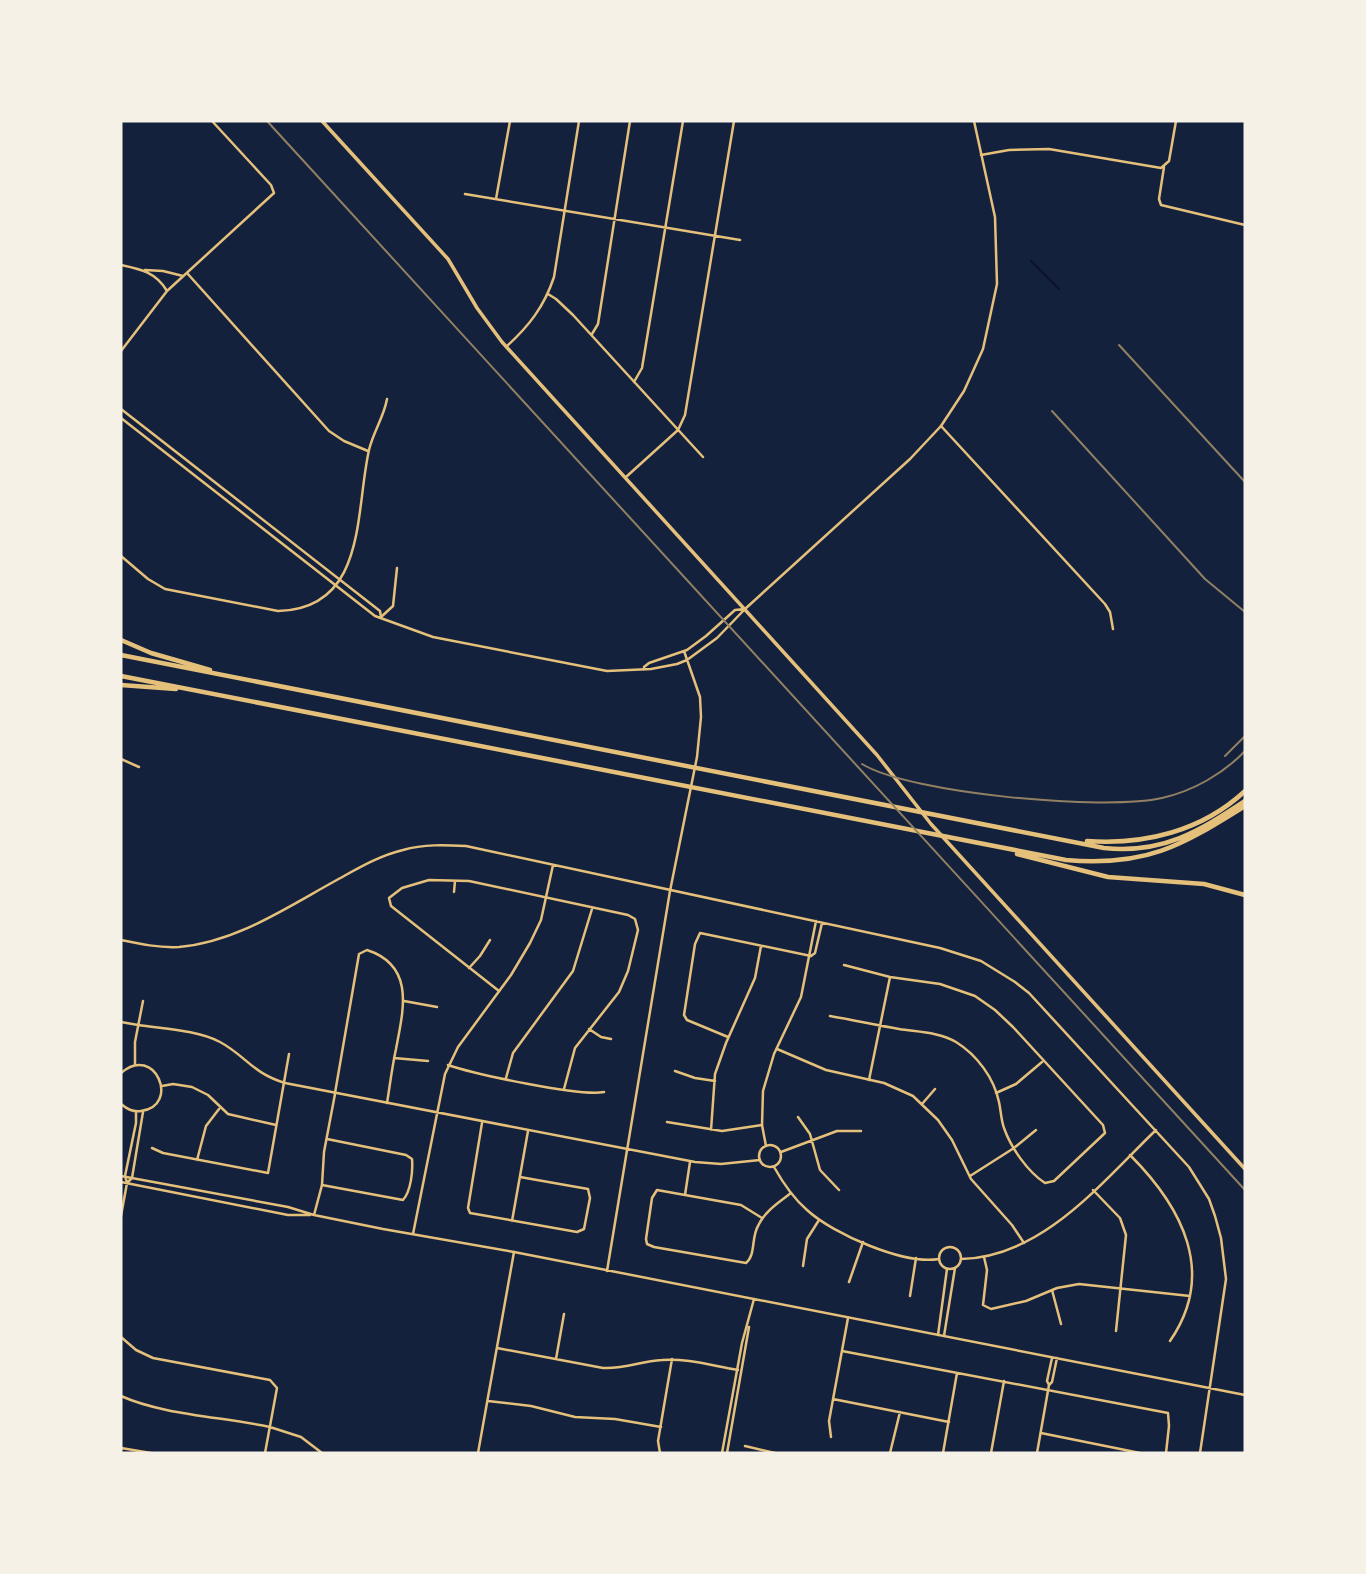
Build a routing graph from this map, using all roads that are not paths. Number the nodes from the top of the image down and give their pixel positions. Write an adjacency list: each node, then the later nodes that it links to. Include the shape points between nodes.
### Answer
1 (212, 121): 22 (street, via 274,191)
2 (322, 121): 26 (main road, via 448,259)
3 (509, 121): 13 (street)
4 (579, 121): 14 (street)
5 (630, 121): 15 (street)
6 (683, 121): 17 (street)
7 (734, 121): 18 (street)
8 (975, 121): 10 (street)
9 (1176, 121): 11 (street)
10 (981, 155): 11 (street, via 1049,149); 32 (street, via 997,239 995,302 973,373)
11 (1164, 167): 16 (street, via 1161,205)
12 (465, 194): 13 (street)
13 (496, 199): 14 (street)
14 (565, 211): 15 (street); 24 (street)
15 (614, 218): 17 (street); 25 (street, via 598,324)
16 (1245, 225)
17 (665, 227): 18 (street); 28 (street, via 642,368)
18 (715, 236): 19 (street); 34 (street, via 685,415)
19 (740, 240)
20 (121, 265): 21 (street)
21 (145, 270): 22 (street); 23 (street)
22 (185, 275): 23 (street); 37 (street, via 333,434)
23 (167, 290): 27 (street)
24 (548, 294): 25 (street); 26 (street, via 530,323)
25 (592, 335): 28 (street)
26 (506, 346): 40 (main road)
27 (121, 351)
28 (634, 382): 34 (street)
29 (387, 399): 37 (street)
30 (121, 409): 33 (street)
31 (121, 418): 35 (street)
32 (941, 426): 45 (street, via 911,459); 47 (street, via 1105,604)
33 (146, 428): 35 (street); 36 (street)
34 (678, 430): 39 (street); 40 (street)
35 (141, 434): 38 (street)
36 (174, 450): 38 (street); 43 (street)
37 (369, 451): 43 (street, via 351,560)
38 (169, 456): 44 (street)
39 (703, 457)
40 (625, 478): 45 (main road)
41 (121, 556): 44 (street, via 165,589 256,609 286,611 307,606)
42 (397, 568): 46 (street, via 393,606)
43 (341, 580): 44 (street); 46 (street, via 380,611)
44 (337, 586): 46 (street)
45 (745, 610): 49 (street, via 735,610); 51 (street); 138 (main road, via 877,755 931,824)
46 (381, 617): 52 (street, via 433,637 532,657 607,671)
47 (1113, 629)
48 (121, 640): 53 (highway)
49 (684, 652): 51 (street); 52 (street)
50 (121, 655): 53 (highway)
51 (687, 660): 52 (street); 65 (street, via 700,697 701,717)
52 (642, 669)
53 (217, 673): 61 (highway)
54 (121, 676): 56 (highway)
55 (121, 685): 56 (highway)
56 (184, 689): 62 (highway)
57 (121, 759): 58 (street)
58 (139, 767)
59 (1245, 791): 61 (highway, via 1216,813 1169,834 1131,841)
60 (1245, 804): 61 (highway, via 1196,832 1154,846 1114,849); 62 (highway, via 1187,842 1119,861 1066,860)
61 (1073, 841)
62 (997, 848): 67 (highway, via 1108,877 1204,884)
63 (553, 865): 65 (street); 68 (street); 72 (street, via 466,846 404,849 380,857 253,927 216,940 178,947)
64 (455, 881): 66 (street); 68 (street); 77 (street, via 412,884 389,898 391,906)
65 (670, 891): 70 (street); 131 (street)
66 (454, 892)
67 (1245, 895)
68 (546, 898): 69 (street); 79 (street, via 530,943)
69 (592, 908): 87 (street, via 628,915 635,919 638,930 620,992); 99 (street, via 573,971 513,1054)
70 (816, 922): 71 (street); 75 (street)
71 (822, 923): 75 (street); 123 (street, via 940,948 997,970 1029,993)
72 (121, 940)
73 (490, 940): 77 (street)
74 (761, 945): 75 (street); 88 (street, via 755,978); 88 (street, via 700,933 695,944 685,1018)
75 (811, 956): 90 (street, via 802,998)
76 (844, 965): 78 (street)
77 (469, 968): 79 (street)
78 (890, 977): 86 (street); 94 (street, via 940,984 975,996 1013,1027)
79 (499, 992): 96 (street)
80 (143, 1001): 85 (street)
81 (404, 1001): 82 (street); 92 (street); 108 (street, via 402,984 388,962 367,950 360,952)
82 (437, 1007)
83 (830, 1016): 86 (street)
84 (121, 1022): 85 (street)
85 (138, 1025): 95 (street); 102 (street, via 210,1038 257,1071)
86 (880, 1026): 100 (street); 107 (street, via 933,1033 956,1042 979,1061)
87 (589, 1029): 89 (street); 104 (street, via 573,1051)
88 (728, 1037): 101 (street)
89 (611, 1040)
90 (777, 1049): 100 (street, via 826,1070); 120 (street, via 763,1090)
91 (289, 1054): 102 (street)
92 (394, 1058): 93 (street); 109 (street)
93 (428, 1061)
94 (1043, 1061): 107 (street, via 1016,1084); 130 (street, via 1105,1127 1102,1136 1054,1181 1045,1183)
95 (135, 1065): 98 (street); 103 (street, via 154,1070)
96 (448, 1065): 99 (street); 115 (street)
97 (675, 1071): 101 (street)
98 (121, 1073)
99 (506, 1078): 104 (street)
100 (869, 1080): 111 (street, via 896,1088)
101 (715, 1081): 121 (street)
102 (285, 1083): 108 (street); 119 (street)
103 (162, 1086): 112 (street, via 192,1087); 113 (street, via 156,1104)
104 (565, 1089): 106 (street)
105 (935, 1089): 111 (street)
106 (604, 1092)
107 (996, 1093): 130 (street)
108 (335, 1094): 109 (street); 126 (street)
109 (387, 1103): 115 (street)
110 (121, 1104): 114 (street)
111 (922, 1104): 141 (street, via 952,1140)
112 (220, 1108): 119 (street, via 240,1118); 134 (street, via 206,1126)
113 (143, 1111): 114 (street); 142 (street)
114 (136, 1112): 139 (street)
115 (437, 1114): 118 (street); 155 (street)
116 (798, 1117): 127 (street)
117 (667, 1122): 121 (street)
118 (482, 1123): 124 (street); 154 (street, via 468,1208 470,1213)
119 (276, 1125): 134 (street, via 268,1173)
120 (762, 1125): 121 (street); 128 (street)
121 (711, 1130)
122 (1036, 1130): 130 (street)
123 (1156, 1130): 133 (street); 193 (street, via 1198,1181 1222,1238 1226,1279)
124 (527, 1131): 131 (street); 140 (street)
125 (861, 1131): 127 (street, via 837,1131)
126 (327, 1139): 145 (street); 145 (street, via 406,1154 412,1164 403,1200)
127 (812, 1140): 132 (street); 146 (street, via 820,1170)
128 (766, 1146): 132 (street); 135 (street)
129 (152, 1148): 134 (street)
130 (1014, 1148): 141 (street)
131 (628, 1149): 136 (street); 166 (street)
132 (781, 1152): 137 (street)
133 (1130, 1155): 147 (street); 171 (street, via 1161,1188 1179,1219 1190,1258)
134 (197, 1160)
135 (760, 1160): 136 (street); 137 (street, via 766,1167)
136 (690, 1162): 149 (street)
137 (774, 1167): 148 (street)
138 (1245, 1169)
139 (123, 1176): 142 (street); 144 (street)
140 (520, 1177): 154 (street); 154 (street, via 586,1188 590,1198 582,1232)
141 (970, 1177): 157 (street)
142 (132, 1178): 144 (street); 150 (street)
143 (121, 1182): 144 (street)
144 (127, 1183): 150 (street, via 288,1215); 151 (street)
145 (322, 1185): 150 (street)
146 (839, 1190)
147 (1093, 1191): 157 (street, via 1058,1223); 168 (street, via 1124,1227)
148 (791, 1193): 152 (street); 153 (street)
149 (685, 1195): 152 (street, via 741,1205); 152 (street, via 654,1192 647,1244 748,1262)
150 (314, 1215): 155 (street)
151 (121, 1216)
152 (762, 1218)
153 (819, 1220): 156 (street); 163 (street, via 807,1239)
154 (512, 1221)
155 (413, 1234): 158 (street)
156 (863, 1241): 160 (street); 167 (street)
157 (1024, 1243): 159 (street)
158 (514, 1252): 166 (street); 182 (street)
159 (984, 1257): 162 (street); 169 (street, via 984,1306 998,1309)
160 (916, 1258): 161 (street); 170 (street)
161 (939, 1259): 162 (street, via 950,1247); 165 (street)
162 (961, 1259): 164 (street)
163 (803, 1266)
164 (955, 1268): 165 (street); 179 (street)
165 (947, 1269): 178 (street)
166 (607, 1271): 172 (street)
167 (849, 1282)
168 (1121, 1288): 169 (street, via 1079,1284); 171 (street); 177 (street)
169 (1052, 1290): 176 (street)
170 (910, 1296)
171 (1190, 1296): 181 (street, via 1183,1322)
172 (754, 1299): 174 (street); 175 (street)
173 (564, 1314): 186 (street)
174 (848, 1318): 178 (street); 183 (street)
175 (750, 1320): 188 (street); 189 (street)
176 (1061, 1324)
177 (1116, 1331)
178 (938, 1335): 179 (street)
179 (944, 1336): 184 (street)
180 (121, 1337): 200 (street, via 153,1358 272,1381 277,1388)
181 (1170, 1341)
182 (497, 1348): 186 (street); 197 (street)
183 (842, 1351): 190 (street); 196 (street)
184 (1052, 1357): 185 (street); 192 (street)
185 (1057, 1358): 192 (street); 193 (street)
186 (556, 1359): 187 (street, via 620,1369)
187 (671, 1359): 188 (street); 201 (street)
188 (737, 1370): 189 (street); 211 (street)
189 (742, 1371): 212 (street)
190 (957, 1373): 191 (street); 199 (street)
191 (1004, 1381): 192 (street); 216 (street)
192 (1049, 1387): 202 (street); 219 (street, via 1168,1413)
193 (1209, 1388): 194 (street); 220 (street)
194 (1245, 1395)
195 (121, 1396): 200 (street)
196 (833, 1399): 198 (street); 203 (street)
197 (488, 1401): 201 (street); 209 (street)
198 (900, 1412): 199 (street); 214 (street)
199 (949, 1422): 215 (street)
200 (270, 1427): 207 (street); 208 (street, via 301,1437)
201 (661, 1427): 210 (street)
202 (1041, 1433): 217 (street); 218 (street)
203 (831, 1437)
204 (745, 1446): 213 (street)
205 (121, 1448): 206 (street)
206 (151, 1453)
207 (265, 1453)
208 (322, 1453)
209 (478, 1453)
210 (660, 1453)
211 (722, 1453)
212 (727, 1453)
213 (775, 1453)
214 (890, 1453)
215 (943, 1453)
216 (991, 1453)
217 (1037, 1453)
218 (1140, 1453)
219 (1166, 1453)
220 (1200, 1453)

